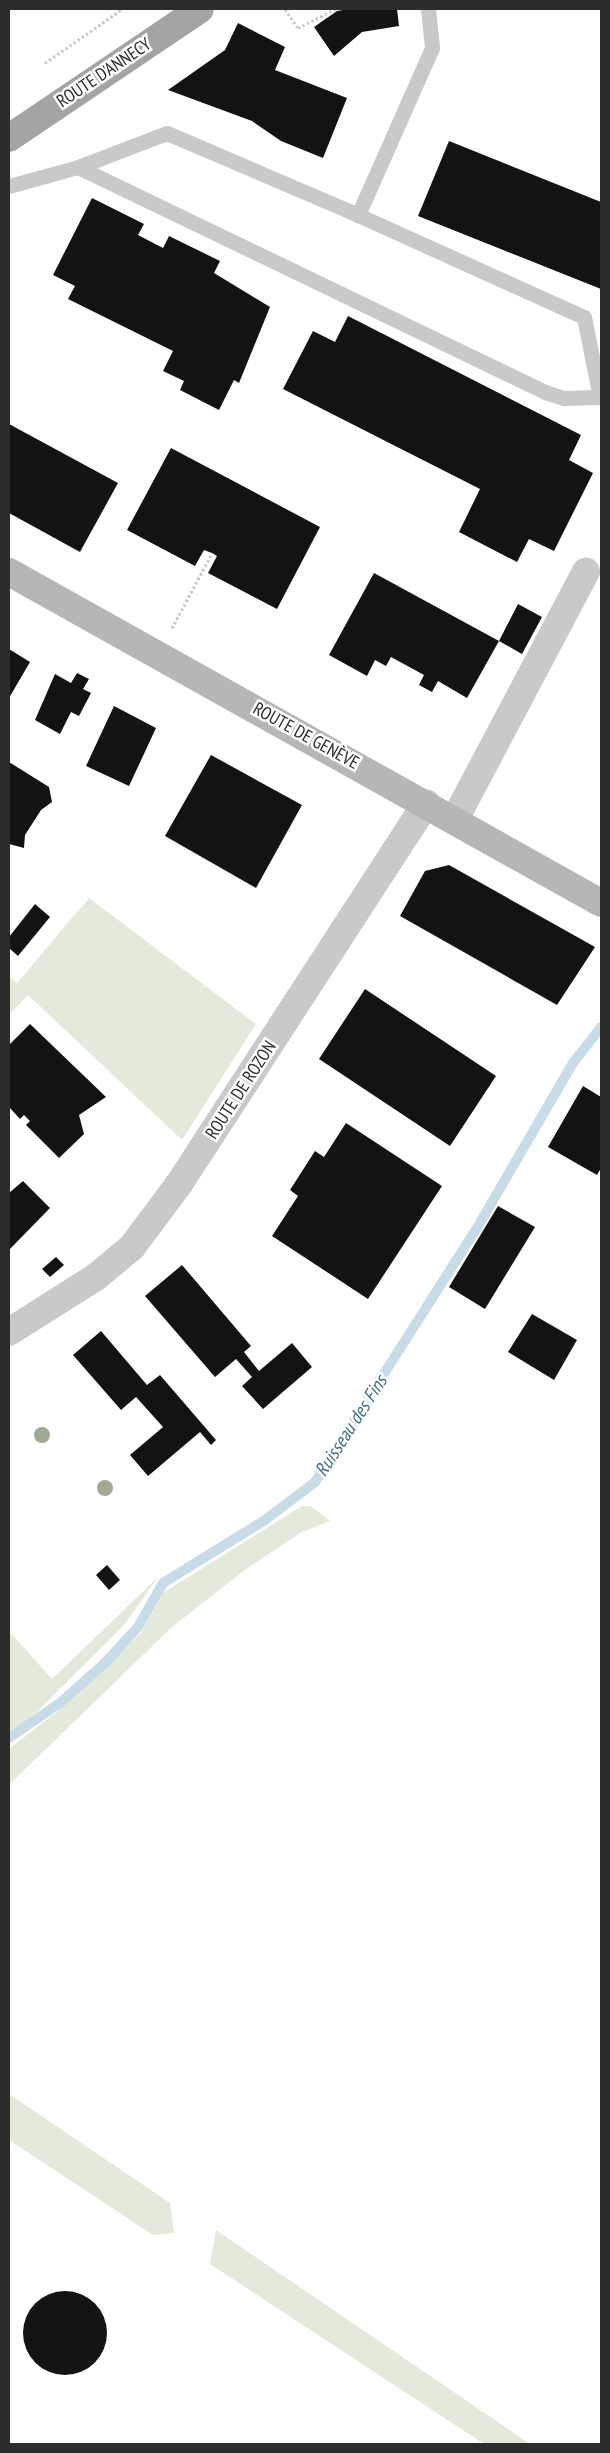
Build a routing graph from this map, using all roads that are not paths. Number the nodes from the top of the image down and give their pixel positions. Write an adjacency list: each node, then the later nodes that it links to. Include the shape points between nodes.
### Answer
1 (200, 9): 3 (main road, ROUTE D'ANNECY)
2 (428, 9): 6 (lane, via 432,48)
3 (9, 138)
4 (78, 167): 5 (lane); 6 (lane, via 167,133); 7 (lane, via 545,392 564,398)
5 (9, 186)
6 (358, 215): 7 (lane, via 584,317)
7 (600, 397)
8 (9, 572): 10 (main road, ROUTE DE GENÈVE)
9 (586, 572): 11 (street)
10 (426, 803): 11 (main road, ROUTE DE GENÈVE); 13 (street, ROUTE DE ROZON, via 138,1240 96,1277)
11 (455, 820): 12 (main road, ROUTE DE GENÈVE)
12 (601, 903)
13 (9, 1332)

